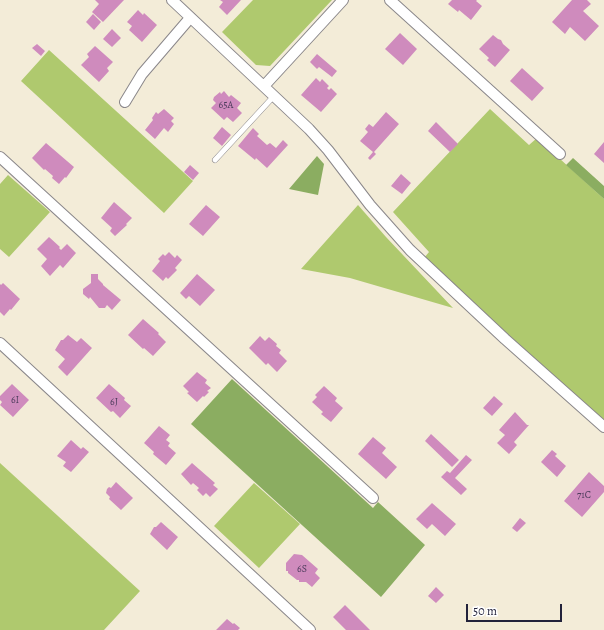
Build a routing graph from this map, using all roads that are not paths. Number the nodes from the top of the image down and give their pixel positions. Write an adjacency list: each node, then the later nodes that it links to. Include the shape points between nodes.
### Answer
1 (172, 0): 4 (street)
2 (344, 0): 5 (street)
3 (390, 0): 8 (street)
4 (190, 18): 5 (street); 7 (street, via 142,74)
5 (264, 86): 6 (street)
6 (274, 96): 10 (lane); 12 (street, via 328,150 370,205 410,250)
7 (125, 102)
8 (560, 154)
9 (0, 157): 13 (street)
10 (215, 160)
11 (0, 343): 14 (street)
12 (604, 427)
13 (374, 498)
14 (310, 630)

